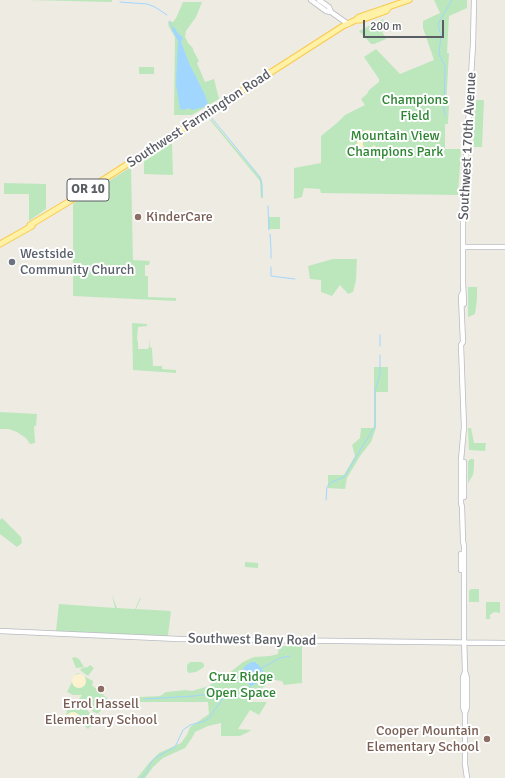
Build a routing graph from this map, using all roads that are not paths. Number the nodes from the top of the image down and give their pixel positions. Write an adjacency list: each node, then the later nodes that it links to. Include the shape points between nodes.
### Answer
1 (311, 0): 5 (main road)
2 (319, 0): 5 (main road, via 329,7)
3 (409, 0): 6 (main road, Southwest Farmington Road / OR 10, via 364,14)
4 (474, 0): 8 (main road, Southwest 170th Avenue)
5 (331, 12): 6 (main road)
6 (348, 24): 7 (main road, Southwest Farmington Road / OR 10, via 173,137)
7 (0, 244)
8 (463, 246): 9 (main road); 11 (main road, Southwest 170th Avenue, via 461,496)
9 (505, 247)
10 (0, 631): 11 (main road, Southwest Bany Road, via 230,640)
11 (465, 643): 12 (main road, Southwest Bany Road); 13 (main road, Southwest 170th Avenue, via 463,685)
12 (505, 643)
13 (466, 778)

